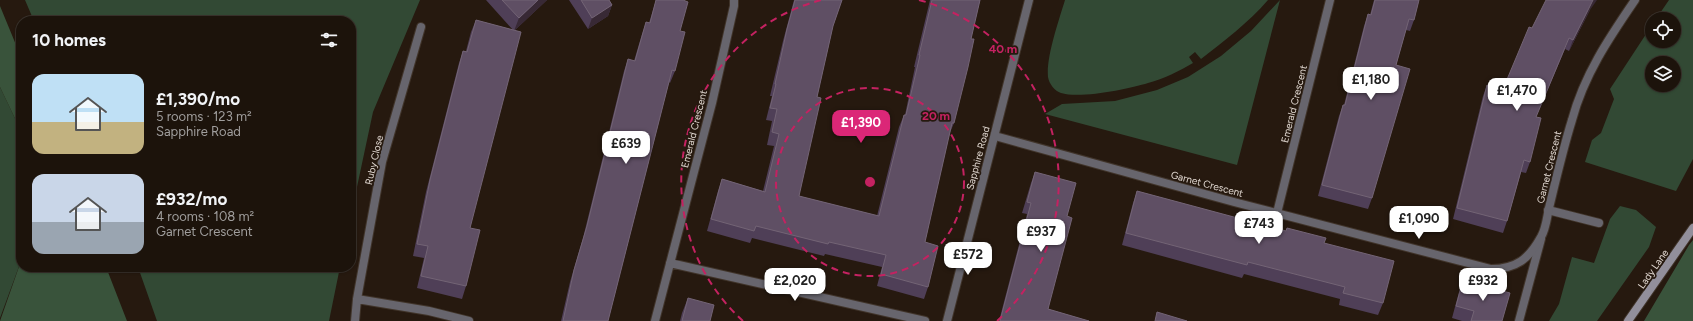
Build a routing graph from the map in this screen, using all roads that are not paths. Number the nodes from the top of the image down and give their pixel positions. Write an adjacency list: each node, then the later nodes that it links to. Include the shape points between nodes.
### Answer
1 (734, 0): 12 (street, Emerald Crescent, via 712,103)
2 (1029, 0): 6 (street, Sapphire Road)
3 (1330, 0): 8 (street, Emerald Crescent)
4 (1636, 0): 7 (street, Garnet Crescent, via 1605,45 1586,79 1572,119)
5 (421, 27): 13 (street, Ruby Close, via 382,162)
6 (995, 136): 8 (street, Garnet Crescent); 18 (street, Sapphire Road)
7 (1548, 210): 9 (street); 11 (street, Garnet Crescent)
8 (1277, 213): 11 (street, Garnet Crescent, via 1491,269 1517,265 1530,254)
9 (1599, 223)
10 (1693, 228): 20 (main road, Lady Lane)
11 (1542, 236): 19 (street, Garnet Crescent)
12 (670, 263): 16 (street, Emerald Crescent); 17 (street)
13 (357, 299): 14 (street, Ruby Close); 15 (street, via 429,311)
14 (355, 321)
15 (469, 321)
16 (655, 321)
17 (925, 321)
18 (947, 321)
19 (1519, 321)
20 (1628, 321)

